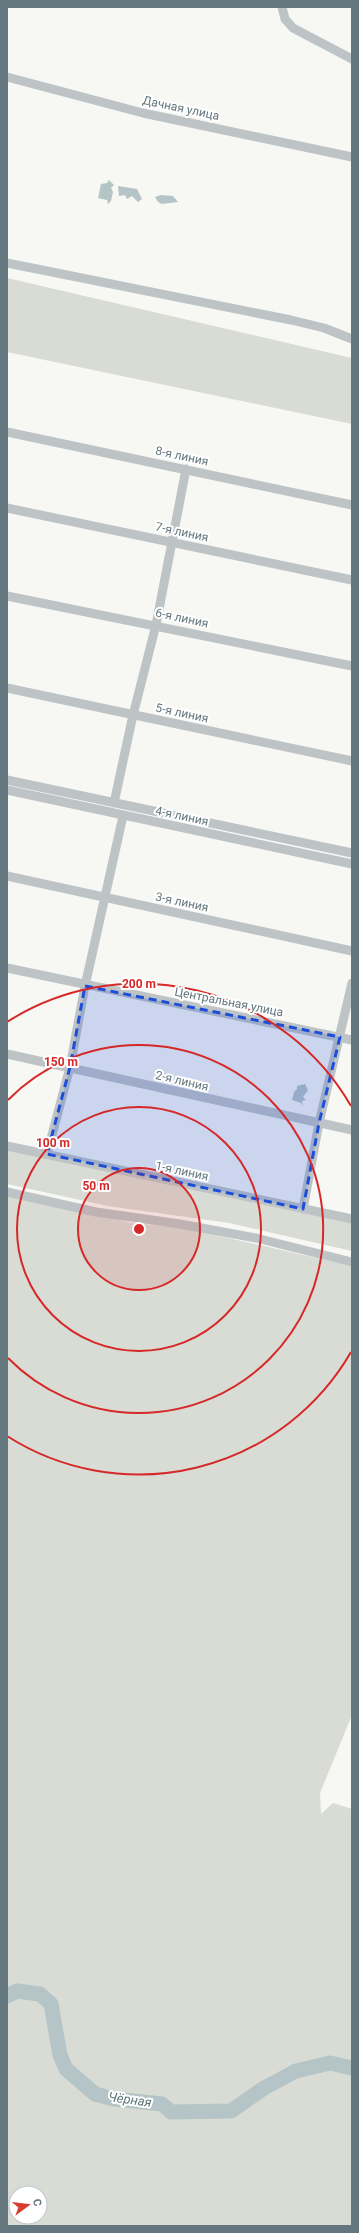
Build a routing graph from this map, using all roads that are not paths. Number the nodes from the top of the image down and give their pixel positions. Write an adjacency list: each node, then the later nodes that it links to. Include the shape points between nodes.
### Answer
1 (282, 7): 2 (street, via 285,20 293,28)
2 (352, 59)
3 (7, 77): 4 (street, Дачная улица, via 143,113)
4 (352, 157)
5 (7, 262): 6 (street, via 291,320 324,328)
6 (352, 339)
7 (7, 432): 8 (street, 8-я линия)
8 (186, 469): 9 (street, 8-я линия); 11 (street)
9 (352, 506)
10 (7, 508): 11 (street, 7-я линия)
11 (173, 542): 12 (street, 7-я линия); 14 (street)
12 (352, 580)
13 (7, 596): 14 (street, 6-я линия)
14 (156, 625): 15 (street, 6-я линия); 17 (street)
15 (352, 666)
16 (7, 688): 17 (street, 5-я линия)
17 (132, 715): 18 (street, 5-я линия); 21 (street)
18 (352, 761)
19 (7, 780): 21 (street)
20 (7, 790): 22 (street, 4-я линия)
21 (114, 803): 23 (street)
22 (123, 816): 24 (street, 4-я линия); 26 (street)
23 (352, 853)
24 (352, 864)
25 (7, 876): 26 (street, 3-я линия)
26 (104, 897): 27 (street, 3-я линия); 30 (street)
27 (352, 951)
28 (7, 968): 30 (street, Центральная улица)
29 (352, 983): 31 (street)
30 (85, 986): 31 (street, Центральная улица); 34 (street)
31 (340, 1037): 32 (street, Центральная улица); 35 (street)
32 (352, 1040)
33 (7, 1054): 34 (street, 2-я линия)
34 (70, 1067): 35 (street, 2-я линия); 38 (street)
35 (319, 1123): 36 (street, 2-я линия); 40 (street)
36 (352, 1130)
37 (7, 1146): 38 (street, 1-я линия)
38 (47, 1154): 40 (street, 1-я линия)
39 (7, 1192): 42 (street, via 96,1212 256,1238)
40 (303, 1209): 41 (street, 1-я линия)
41 (352, 1219)
42 (352, 1262)

